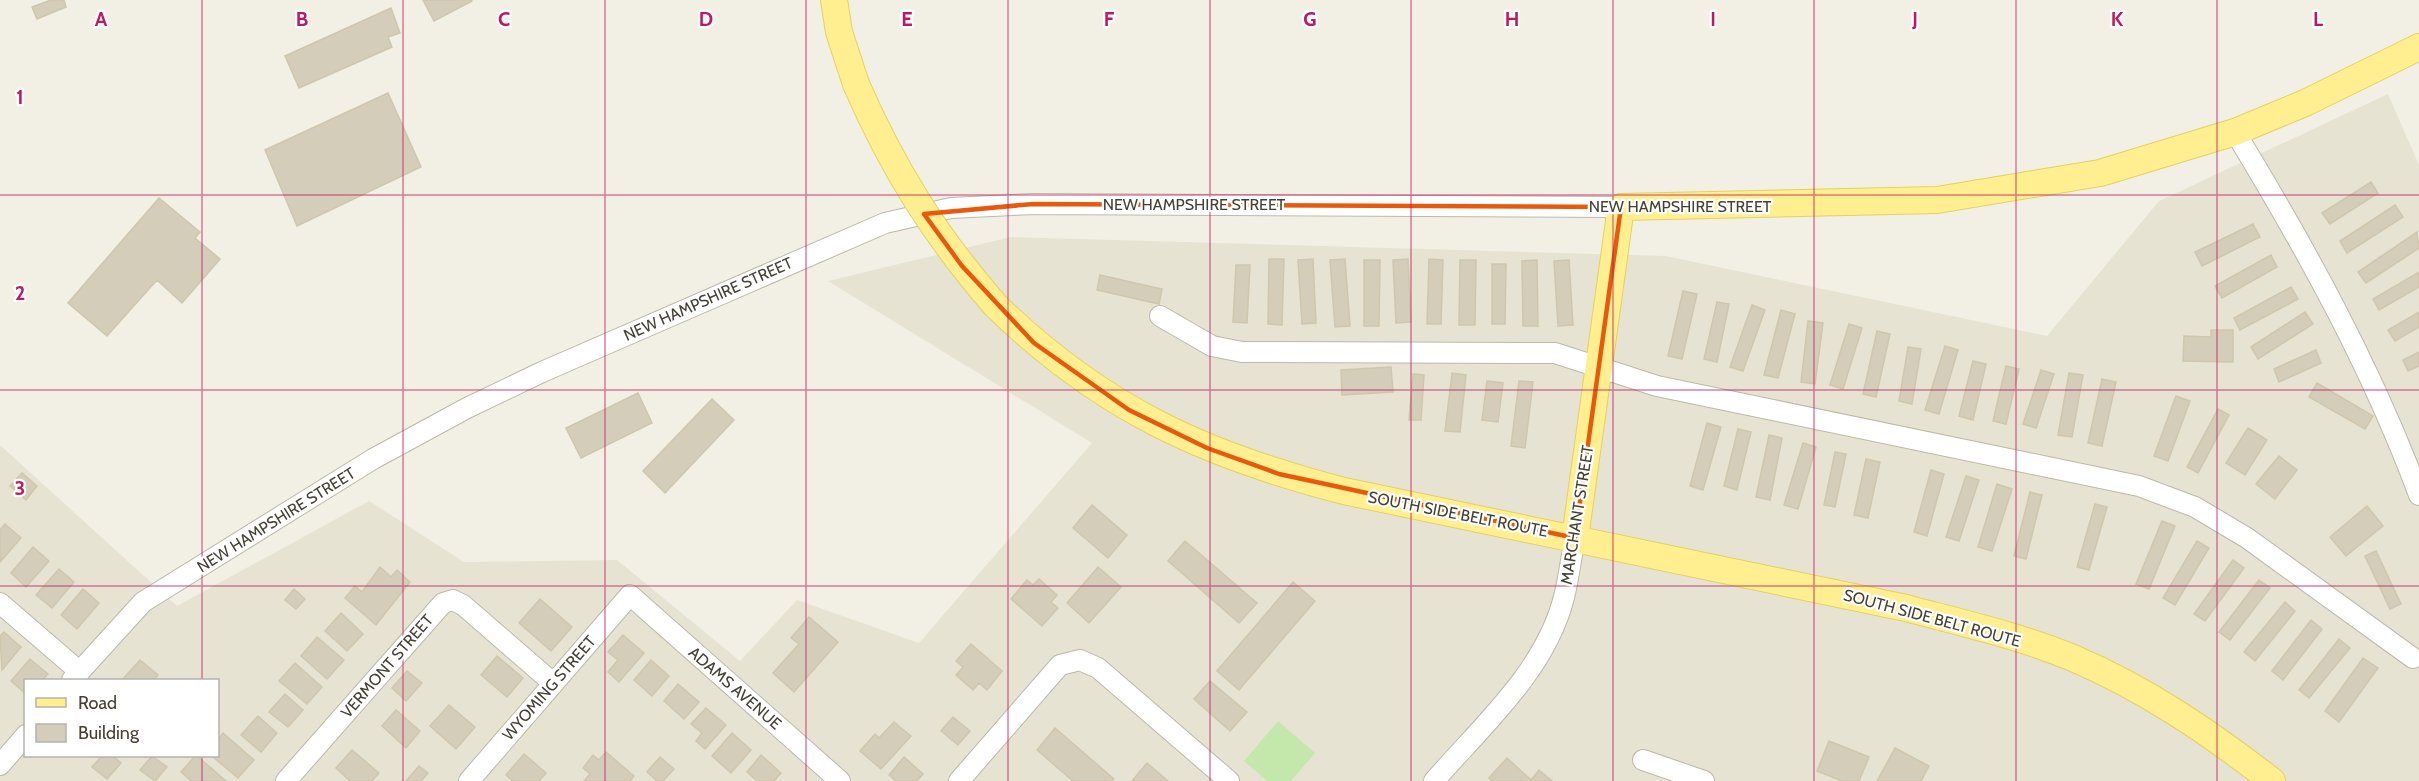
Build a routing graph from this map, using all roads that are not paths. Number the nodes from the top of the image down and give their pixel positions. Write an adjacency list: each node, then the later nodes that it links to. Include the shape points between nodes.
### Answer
1 (834, 0): 8 (main road, SOUTH SIDE BELT ROUTE, bridge, via 839,32 856,84 882,142 930,224 996,306 1034,343 1079,378 1129,410 1207,448 1279,474)
2 (2419, 47): 3 (main road, NEW HAMPSHIRE STREET, via 2305,103)
3 (2235, 132): 4 (main road, NEW HAMPSHIRE STREET, via 2100,173 1937,200); 7 (street, via 2337,308 2392,423)
4 (1621, 207): 6 (main road, MARCHANT STREET); 12 (street, NEW HAMPSHIRE STREET, via 1033,204 951,208 885,223 542,372 373,459 143,602)
5 (1160, 315): 6 (street, via 1212,346 1242,352 1555,353)
6 (1599, 367): 8 (main road, MARCHANT STREET); 11 (street, via 1657,386 2139,486 2196,507 2247,538)
7 (2419, 495)
8 (1575, 538): 22 (street, MARCHANT STREET, via 1564,598 1543,647 1516,687); 24 (main road, SOUTH SIDE BELT ROUTE, via 1906,608 2073,658 2163,703)
9 (630, 595): 13 (street, WYOMING STREET); 19 (street, ADAMS AVENUE)
10 (0, 603): 12 (street)
11 (2414, 658)
12 (76, 676)
13 (553, 683): 17 (street, VERMONT STREET, via 463,605 453,600 443,603); 18 (street, WYOMING STREET)
14 (24, 737): 16 (street)
15 (1643, 760): 23 (street)
16 (0, 765)
17 (286, 781)
18 (469, 781)
19 (840, 781)
20 (959, 781): 21 (street, via 1060,665 1080,660 1098,668)
21 (1229, 781)
22 (1434, 781)
23 (1704, 781)
24 (2272, 781)

